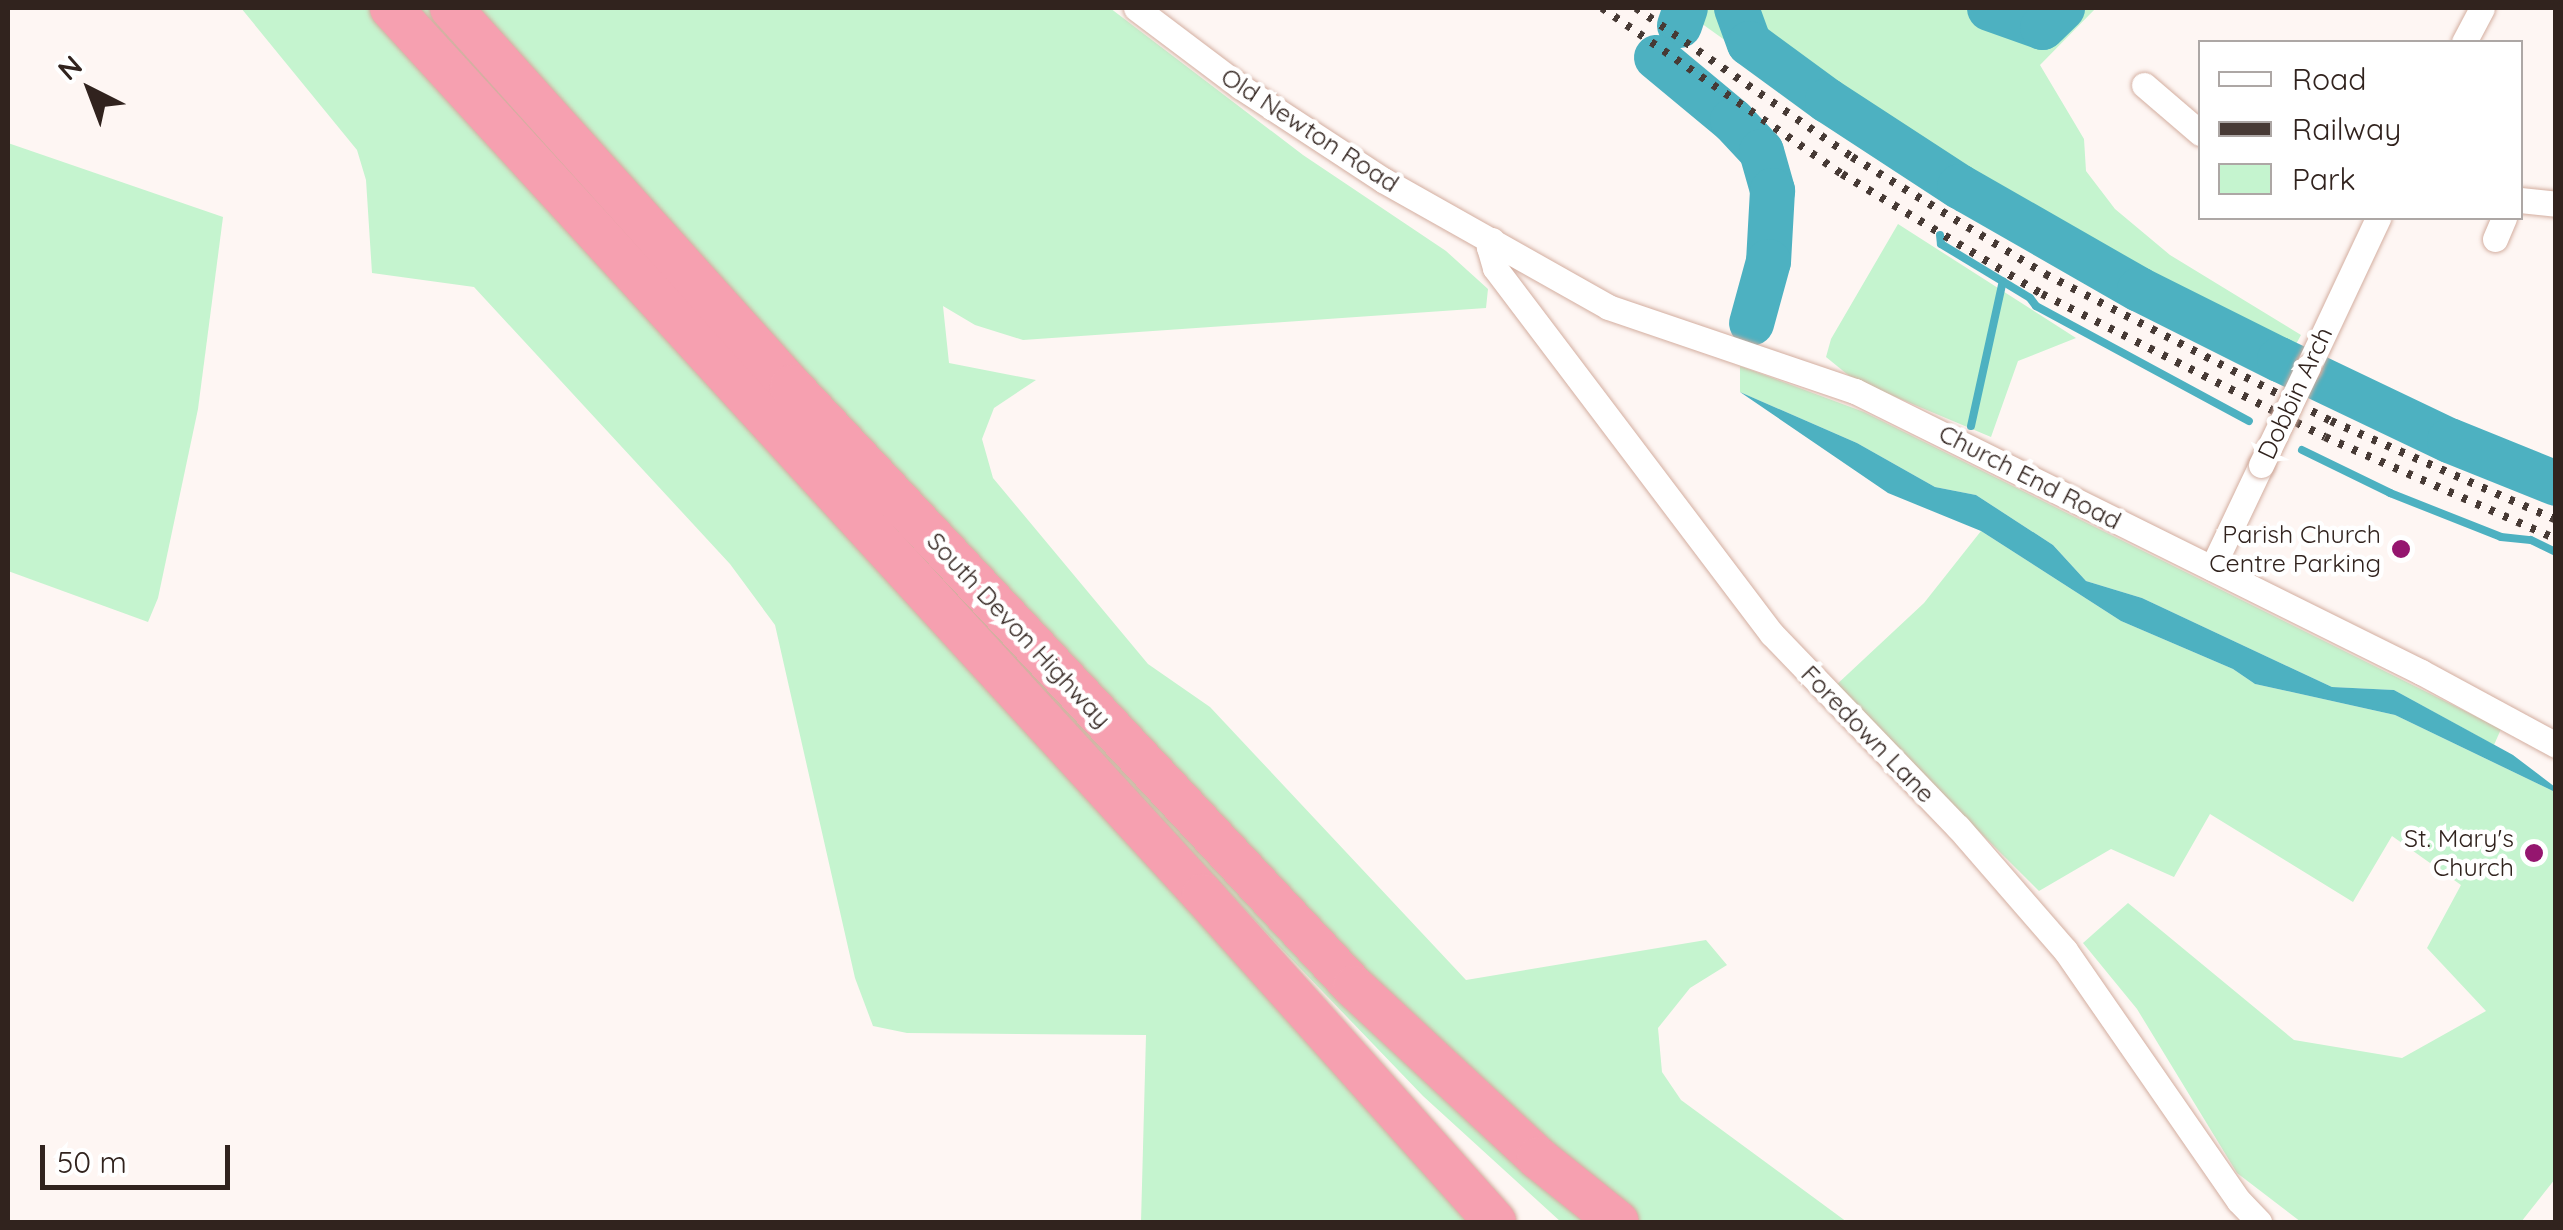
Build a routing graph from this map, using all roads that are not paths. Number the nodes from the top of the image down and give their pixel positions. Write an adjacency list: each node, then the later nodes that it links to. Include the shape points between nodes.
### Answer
1 (391, 8): 14 (highway, South Devon Highway)
2 (451, 8): 15 (highway, South Devon Highway, via 804,401 1354,987 1538,1158)
3 (1136, 8): 11 (street, Old Newton Road, via 1383,180)
4 (2482, 8): 5 (street)
5 (2465, 40)
6 (2144, 84): 7 (street)
7 (2198, 131)
8 (2523, 200): 9 (street)
9 (2556, 204)
10 (2367, 221): 12 (street, Dobbin Arch, bridge, via 2308,366)
11 (1492, 240): 12 (street, Church End Road, via 1608,307 1855,392); 16 (street, Foredown Lane, via 1495,268 1772,634 1958,827 2065,950)
12 (2212, 568): 13 (street, Church End Road)
13 (2556, 745)
14 (1496, 1222)
15 (1618, 1222)
16 (2259, 1222)

